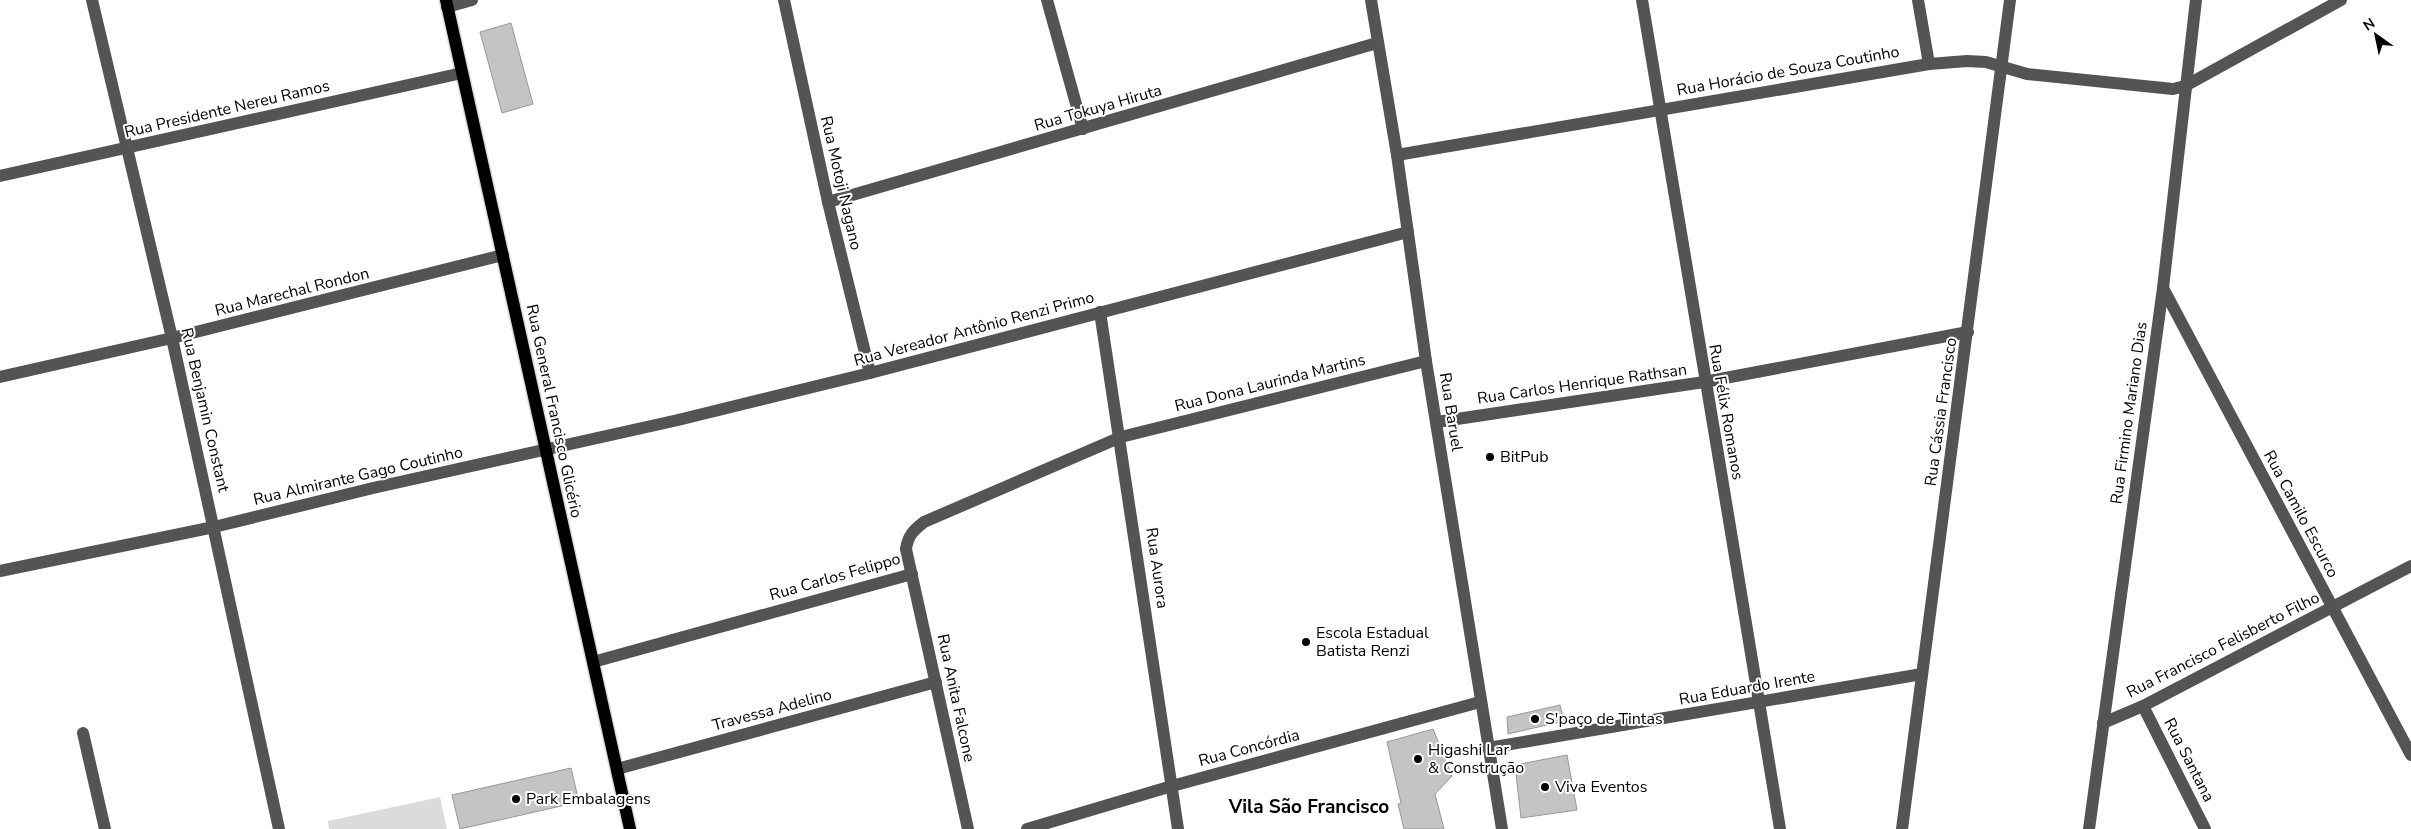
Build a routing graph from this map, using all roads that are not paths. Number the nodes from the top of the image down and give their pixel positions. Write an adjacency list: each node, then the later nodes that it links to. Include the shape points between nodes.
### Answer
1 (92, 0): 19 (street, Rua Benjamin Constant)
2 (472, 0): 11 (street)
3 (784, 0): 22 (street, Rua Motoji Nagano)
4 (1047, 0): 18 (street)
5 (1371, 0): 12 (street, Rua Baruel)
6 (1642, 0): 17 (street, Rua Félix Romanos)
7 (1918, 0): 13 (street)
8 (2010, 0): 14 (street, Rua Cássia Francisco)
9 (2196, 0): 16 (street, Rua Firmino Mariano Dias)
10 (2341, 0): 16 (street)
11 (446, 4): 15 (main road, Rua General Francisco Glicério)
12 (1377, 43): 18 (street, Rua Tokuya Hiruta); 20 (street, Rua Baruel)
13 (1929, 64): 14 (street, Rua Horácio de Souza Coutinho, via 1967,61); 17 (street, Rua Horácio de Souza Coutinho)
14 (2002, 66): 16 (street, Rua Horácio de Souza Coutinho, via 2027,74 2153,88); 27 (street, Rua Cássia Francisco)
15 (462, 73): 19 (street, Rua Presidente Nereu Ramos); 24 (main road, Rua General Francisco Glicério)
16 (2185, 86): 25 (street, Rua Firmino Mariano Dias)
17 (1660, 110): 20 (street, Rua Horácio de Souza Coutinho); 32 (street, Rua Félix Romanos)
18 (1083, 129): 22 (street, Rua Tokuya Hiruta)
19 (127, 148): 21 (street, Rua Presidente Nereu Ramos); 28 (street, Rua Benjamin Constant)
20 (1397, 155): 23 (street, Rua Baruel)
21 (0, 176)
22 (828, 202): 30 (street, Rua Motoji Nagano)
23 (1408, 232): 26 (street, Rua Vereador Antônio Renzi Primo); 29 (street, Rua Baruel)
24 (503, 255): 28 (street, Rua Marechal Rondon); 35 (main road, Rua General Francisco Glicério)
25 (2163, 288): 40 (street, Rua Camilo Escurco); 47 (street, Rua Firmino Mariano Dias)
26 (1100, 312): 30 (street, Rua Vereador Antônio Renzi Primo); 34 (street, Rua Aurora)
27 (1968, 332): 32 (street, Rua Carlos Henrique Rathsan); 42 (street, Rua Cássia Francisco)
28 (172, 338): 31 (street, Rua Marechal Rondon); 36 (street, Rua Benjamin Constant)
29 (1426, 361): 33 (street, Rua Baruel); 34 (street, Rua Dona Laurinda Martins)
30 (870, 373): 35 (street, Rua Vereador Antônio Renzi Primo)
31 (0, 377)
32 (1704, 382): 33 (street, Rua Carlos Henrique Rathsan); 45 (street, Rua Félix Romanos)
33 (1437, 422): 44 (street, Rua Baruel)
34 (1121, 437): 39 (street, Rua Carlos Felippo, via 924,522 907,539); 52 (street, Rua Aurora)
35 (546, 450): 36 (street, Rua Almirante Gago Coutinho); 41 (main road, Rua General Francisco Glicério)
36 (214, 527): 38 (street, Rua Almirante Gago Coutinho); 54 (street, Rua Benjamin Constant)
37 (2411, 566): 40 (street, Rua Francisco Felisberto Filho)
38 (0, 572)
39 (912, 574): 41 (street, Rua Carlos Felippo); 43 (street, Rua Anita Falcone)
40 (2331, 607): 46 (street, Rua Francisco Felisberto Filho); 50 (street, Rua Camilo Escurco)
41 (594, 662): 51 (main road, Rua General Francisco Glicério)
42 (1922, 674): 45 (street, Rua Eduardo Irente); 61 (street, Rua Cássia Francisco)
43 (936, 682): 51 (street, Travessa Adelino); 56 (street, Rua Anita Falcone)
44 (1480, 702): 49 (street, Rua Baruel); 52 (street, Rua Concórdia)
45 (1761, 702): 49 (street, Rua Eduardo Irente); 60 (street, Rua Félix Romanos)
46 (2143, 706): 47 (street, Rua Francisco Felisberto Filho); 63 (street, Rua Santana)
47 (2103, 723): 62 (street, Rua Firmino Mariano Dias)
48 (83, 733): 53 (street)
49 (1488, 748): 59 (street, Rua Baruel)
50 (2411, 755)
51 (617, 770): 55 (main road, Rua General Francisco Glicério)
52 (1172, 786): 57 (street, Rua Concórdia); 58 (street, Rua Aurora)
53 (105, 829)
54 (279, 829)
55 (630, 829)
56 (968, 829)
57 (1027, 829)
58 (1178, 829)
59 (1502, 829)
60 (1780, 829)
61 (1902, 829)
62 (2089, 829)
63 (2205, 829)

